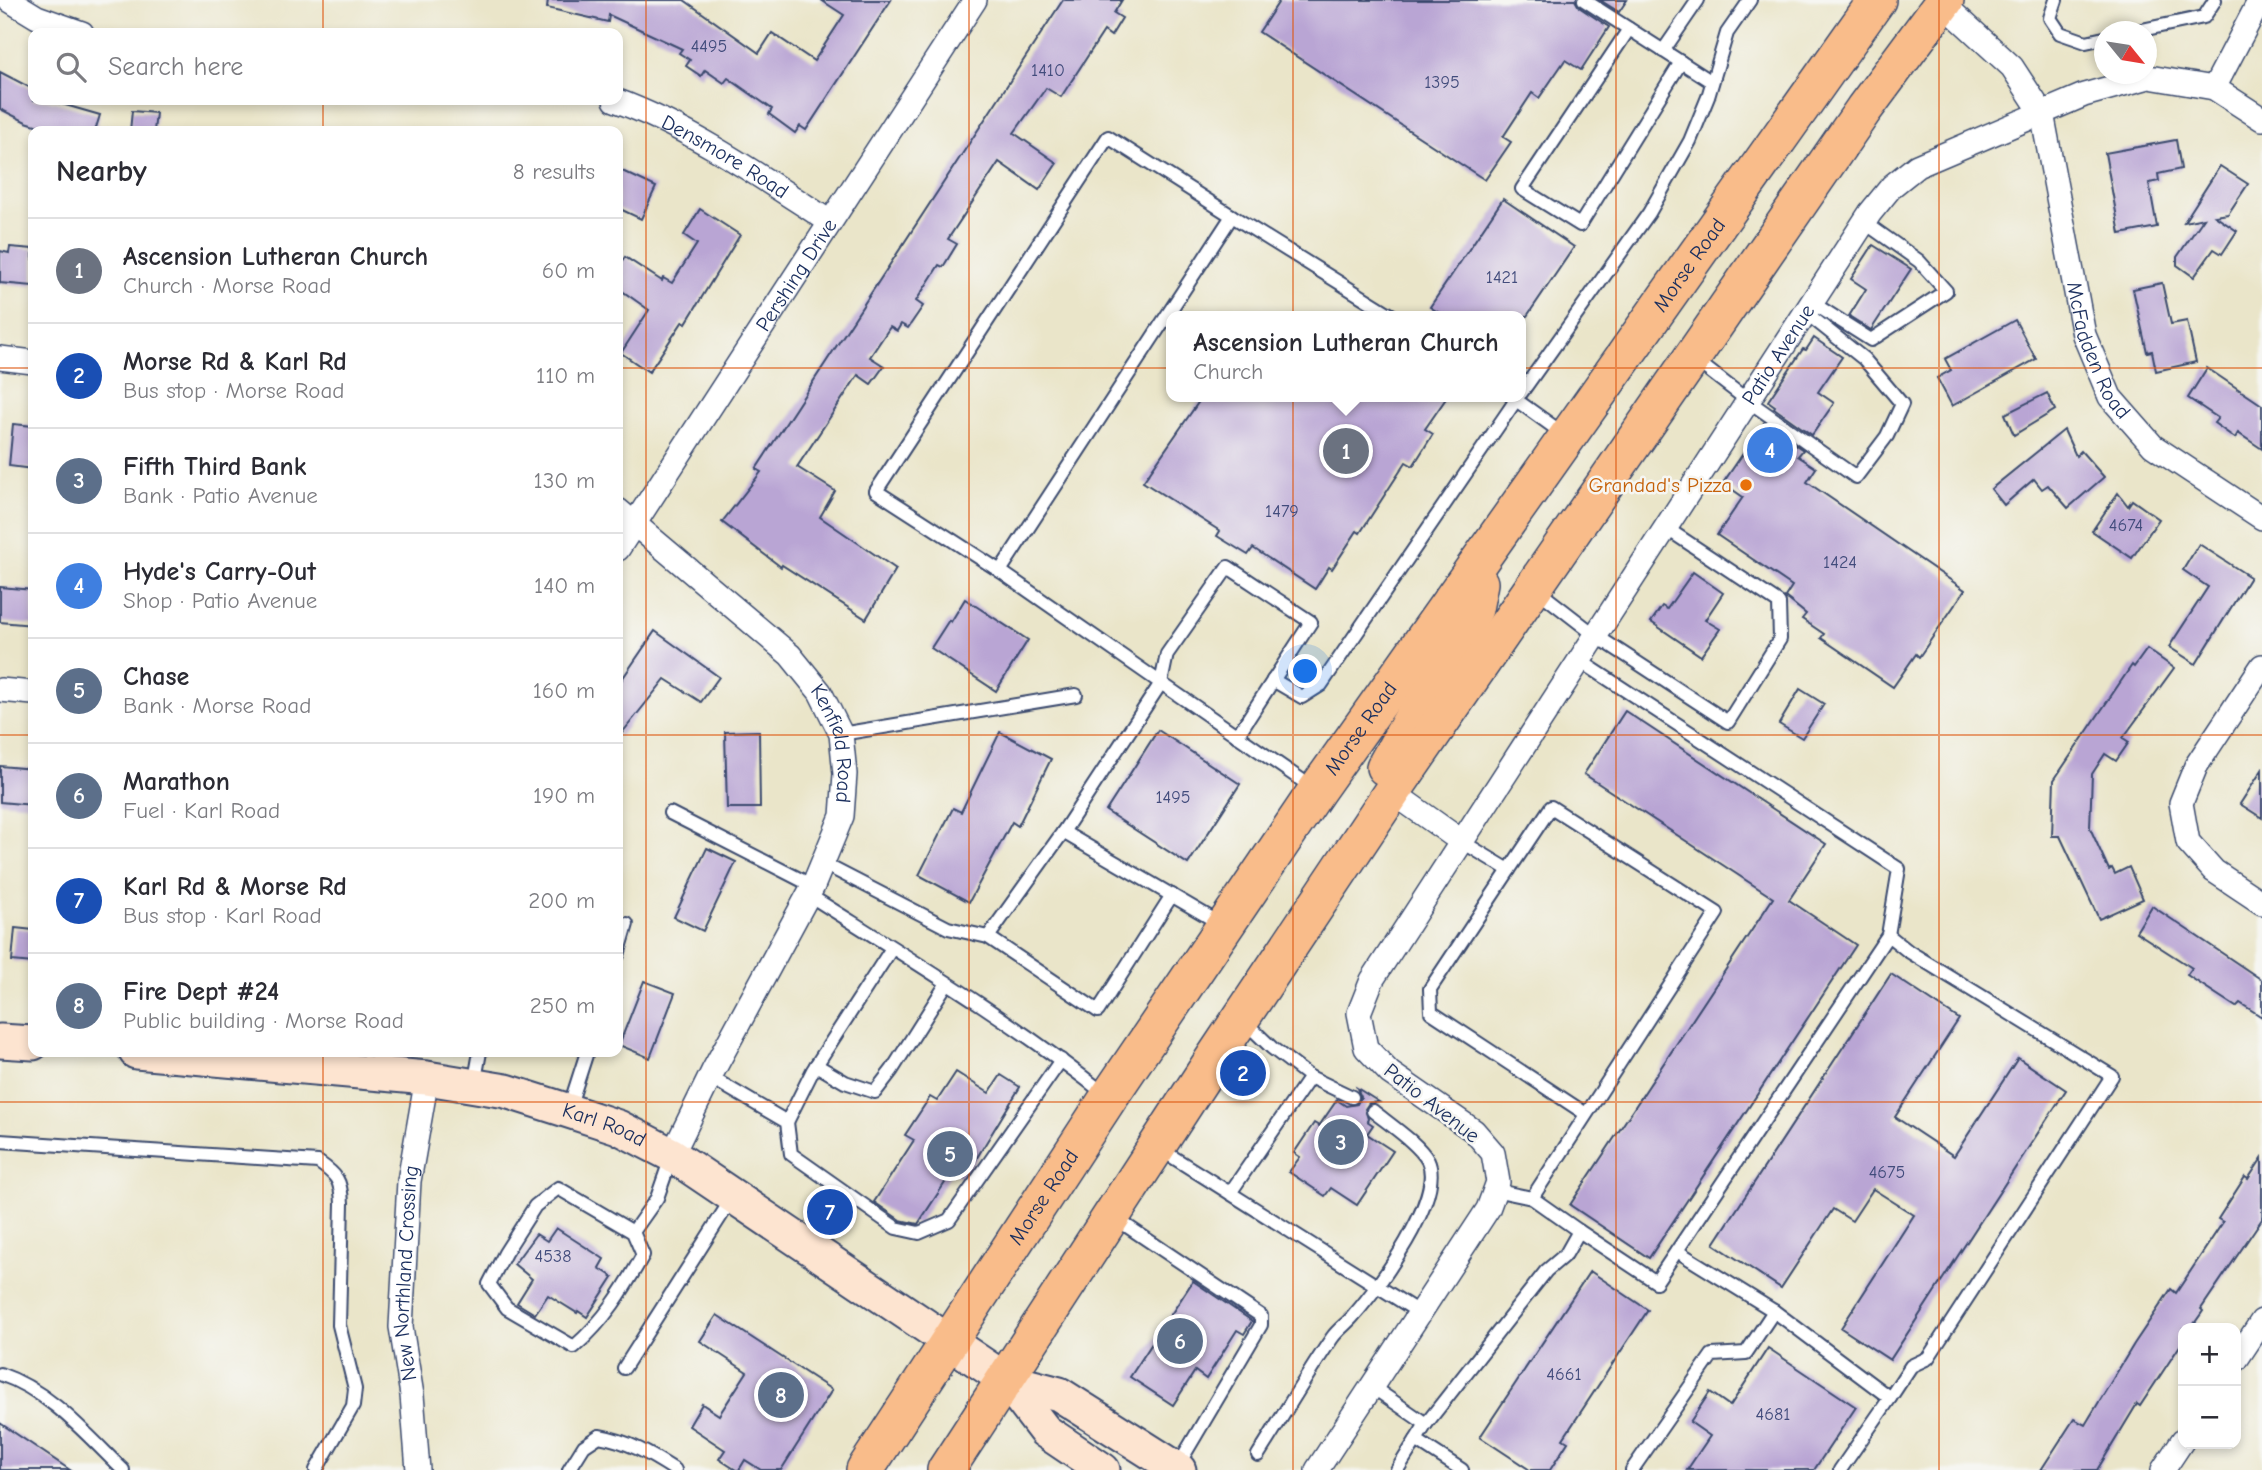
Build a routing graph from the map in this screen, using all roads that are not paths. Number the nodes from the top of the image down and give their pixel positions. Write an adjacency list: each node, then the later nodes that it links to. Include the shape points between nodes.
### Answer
1 (9, 0): 12 (street)
2 (975, 0): 25 (street, Pershing Drive)
3 (1584, 0): 13 (lane)
4 (1698, 0): 15 (lane)
5 (1750, 0): 18 (lane, via 1727,33)
6 (1877, 0): 38 (main road, Morse Road)
7 (2056, 0): 14 (lane, via 2050,18 2060,33)
8 (2216, 0): 11 (lane, via 2204,17)
9 (2260, 0): 20 (street)
10 (1942, 1): 22 (street, via 2012,66); 32 (main road)
11 (2157, 27)
12 (68, 28)
13 (1629, 29): 15 (lane); 16 (lane, via 1522,189 1580,225)
14 (2094, 42)
15 (1664, 51): 16 (lane)
16 (1681, 62): 18 (lane)
17 (2157, 78): 20 (street, Patio Avenue)
18 (1712, 82): 34 (lane, via 1690,141 1649,213)
19 (2106, 84): 22 (street, Patio Avenue)
20 (2214, 88): 23 (street)
21 (623, 103): 25 (street, Densmore Road, via 708,144)
22 (2042, 113): 26 (street, Patio Avenue, via 1917,166 1892,186); 40 (street, McFadden Road, via 2084,335 2110,397 2153,446)
23 (2262, 118)
24 (1231, 216): 28 (lane); 29 (lane); 43 (lane, via 1108,137 876,491)
25 (830, 222): 39 (street, Pershing Drive)
26 (1864, 222): 27 (street, Patio Avenue); 27 (lane, via 1920,261 1946,291 1871,340)
27 (1808, 307): 35 (street, Patio Avenue); 35 (lane, via 1864,359 1902,404 1887,436 1856,477)
28 (1169, 311)
29 (1385, 311)
30 (1166, 316): 43 (lane)
31 (0, 358): 33 (street)
32 (1693, 358): 35 (lane); 44 (main road)
33 (28, 361)
34 (1526, 384)
35 (1747, 400): 41 (street, Patio Avenue)
36 (1513, 402): 48 (lane, via 1321,685 1302,697)
37 (1524, 402): 38 (lane)
38 (1568, 437): 42 (main road, Morse Road)
39 (626, 517): 53 (street, Kenfield Road, via 790,655 820,692)
40 (2262, 518)
41 (1666, 528): 45 (street, Patio Avenue); 45 (lane, via 1779,603 1780,639 1728,722)
42 (1484, 555): 55 (main road, Morse Road); 56 (main road, via 1475,609 1387,761 1382,777)
43 (1000, 571): 49 (lane)
44 (1534, 588): 45 (lane); 56 (main road)
45 (1595, 635): 46 (street, Patio Avenue)
46 (1579, 660): 59 (street, Patio Avenue); 67 (lane, via 1899,869)
47 (2262, 666): 64 (street, via 2196,766 2181,803 2188,842 2214,872)
48 (1273, 680): 49 (lane, via 1311,622 1228,567 1167,653); 54 (lane)
49 (1161, 682): 54 (lane); 58 (lane)
50 (0, 690): 51 (street)
51 (28, 692)
52 (1076, 695): 53 (lane)
53 (841, 734): 60 (street, Kenfield Road, via 845,774 842,816)
54 (1237, 736): 55 (lane)
55 (1317, 790): 66 (main road, Morse Road)
56 (1392, 792): 59 (street); 72 (main road)
57 (670, 813): 62 (lane)
58 (1063, 832): 63 (lane); 68 (lane)
59 (1461, 841): 61 (lane); 94 (street, Patio Avenue, via 1372,980 1359,1013 1366,1048 1382,1065 1474,1130 1493,1153)
60 (824, 864): 62 (street, Kenfield Road); 68 (lane, via 948,928)
61 (1508, 870): 89 (lane, via 1430,989 1431,1012); 89 (lane, via 1551,807 1717,913)
62 (811, 891): 70 (lane); 81 (street, Kenfield Road)
63 (1172, 895): 66 (lane); 68 (lane, via 1098,1011)
64 (2262, 903)
65 (628, 924): 69 (lane)
66 (1224, 926): 85 (main road, Morse Road)
67 (1888, 935): 101 (lane); 112 (lane, via 2112,1076 1928,1358 1911,1366)
68 (988, 937)
69 (623, 940)
70 (892, 948): 71 (lane); 80 (lane)
71 (947, 983): 79 (lane); 80 (lane, via 875,1092)
72 (1241, 1019): 82 (lane); 92 (main road)
73 (0, 1041): 74 (main road)
74 (28, 1043)
75 (247, 1057): 78 (main road, Karl Road)
76 (479, 1057): 84 (lane)
77 (585, 1057): 87 (lane)
78 (291, 1059): 83 (main road, Karl Road)
79 (1061, 1059): 85 (lane); 90 (lane, via 948,1220 919,1233 896,1228 790,1154)
80 (814, 1067): 90 (lane)
81 (710, 1077): 90 (lane); 93 (street, Kenfield Road)
82 (1310, 1077): 86 (lane); 95 (lane)
83 (427, 1078): 84 (main road, Karl Road); 120 (street, New Northland Crossing, via 409,1181 401,1327)
84 (474, 1085): 87 (main road, Karl Road)
85 (1109, 1097): 106 (main road, Morse Road)
86 (1352, 1097)
87 (569, 1111): 93 (main road, Karl Road, via 618,1127)
88 (1373, 1111): 102 (lane, via 1429,1163 1430,1190 1417,1223)
89 (1586, 1114): 97 (lane)
90 (787, 1122)
91 (0, 1140): 119 (lane, via 318,1162 334,1173 342,1203 339,1325 355,1389 353,1406)
92 (1157, 1147): 95 (lane); 98 (main road)
93 (672, 1155): 96 (main road, Karl Road); 100 (lane, via 657,1198)
94 (1494, 1191): 97 (lane); 104 (street, Patio Avenue, via 1488,1209)
95 (1230, 1193): 102 (lane)
96 (733, 1196): 106 (main road, Karl Road); 108 (lane)
97 (1532, 1198): 99 (lane)
98 (1112, 1216): 110 (main road); 117 (lane, via 1261,1316 1261,1325)
99 (1579, 1231): 101 (lane, via 1656,1282); 113 (lane, via 1566,1254 1546,1271)
100 (633, 1232): 100 (lane, via 558,1188 535,1206 489,1284 507,1308 574,1347 597,1327 643,1255)
101 (1677, 1251): 103 (lane)
102 (1377, 1286): 104 (lane); 116 (lane, via 1334,1335)
103 (1774, 1311): 112 (lane); 129 (lane, via 1746,1353 1712,1355)
104 (1420, 1312): 111 (street, Patio Avenue)
105 (2262, 1321): 107 (street)
106 (948, 1340): 110 (main road, Karl Road); 123 (main road, Morse Road)
107 (2241, 1352)
108 (624, 1368)
109 (0, 1374): 118 (lane, via 50,1401)
110 (1006, 1380): 117 (main road, Karl Road, via 1059,1394); 124 (main road); 125 (main road, Karl Road, via 1045,1431)
111 (1371, 1386): 113 (lane); 126 (street, Patio Avenue)
112 (1890, 1398): 130 (lane)
113 (1426, 1424): 114 (lane)
114 (1416, 1440): 127 (lane); 128 (lane)
115 (2178, 1448): 131 (street)
116 (1258, 1455)
117 (1178, 1469)
118 (123, 1470)
119 (316, 1470)
120 (418, 1470)
121 (569, 1470): 122 (lane, via 584,1446 598,1436 621,1440)
122 (675, 1470)
123 (865, 1470)
124 (946, 1470)
125 (1103, 1470)
126 (1317, 1470)
127 (1397, 1470)
128 (1462, 1470)
129 (1632, 1470)
130 (1840, 1470)
131 (2163, 1470)

